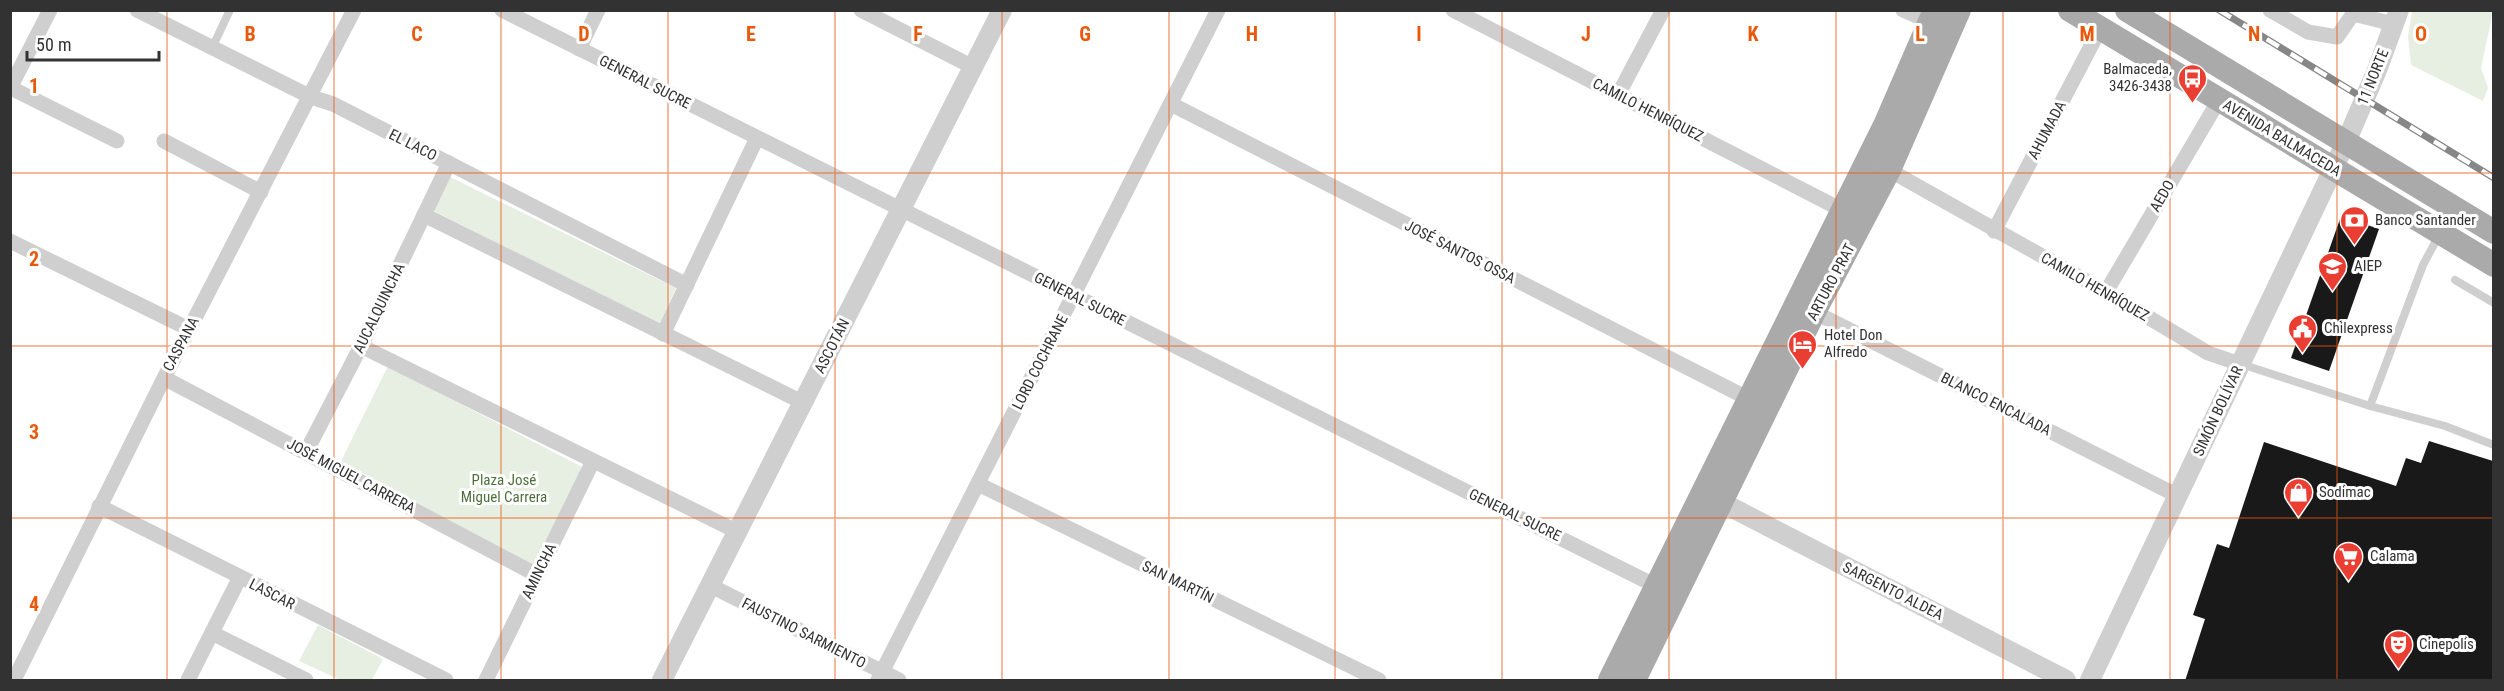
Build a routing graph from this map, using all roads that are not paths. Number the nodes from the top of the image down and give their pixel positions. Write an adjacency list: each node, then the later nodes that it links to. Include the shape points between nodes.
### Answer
1 (50, 10): 23 (street)
2 (137, 10): 20 (street, EL LACO)
3 (230, 10): 20 (lane)
4 (354, 10): 25 (street, CASPANA)
5 (502, 10): 21 (street, GENERAL SUCRE)
6 (598, 10): 21 (street)
7 (861, 10): 22 (street)
8 (1002, 10): 22 (street, ASCOTÁN)
9 (1218, 10): 27 (street, LORD COCHRANE)
10 (1453, 10): 24 (street, CAMILO HENRÍQUEZ)
11 (1663, 10): 24 (street)
12 (1903, 10): 17 (street)
13 (1959, 10): 34 (main road, ARTURO PRAT)
14 (2070, 10): 19 (main road, AVENIDA BALMACEDA)
15 (2127, 10): 31 (main road, AVENIDA BALMACEDA)
16 (2270, 10): 18 (street, via 2308,32 2337,37 2353,14)
17 (1933, 16): 37 (main road, ARTURO PRAT)
18 (2396, 17): 31 (street, 11 NORTE)
19 (2100, 29): 26 (main road, AVENIDA BALMACEDA); 39 (street, AHUMADA)
20 (212, 48): 25 (street, EL LACO)
21 (579, 49): 28 (street, GENERAL SUCRE)
22 (973, 67): 36 (street, ASCOTÁN)
23 (11, 88): 29 (street)
24 (1618, 95): 37 (street, CAMILO HENRÍQUEZ)
25 (310, 97): 32 (street, EL LACO, via 333,104); 35 (street, CASPANA)
26 (2219, 100): 33 (main road, AVENIDA BALMACEDA); 46 (street, AEDO)
27 (1170, 104): 47 (street, LORD COCHRANE); 55 (street, JOSÉ SANTOS OSSA)
28 (758, 138): 36 (street, GENERAL SUCRE); 45 (street)
29 (117, 141)
30 (164, 141): 35 (street)
31 (2346, 142): 33 (street, SIMÓN BOLÍVAR); 40 (main road, AVENIDA BALMACEDA)
32 (449, 163): 38 (street, AUCALQUINCHA); 45 (street, EL LACO)
33 (2332, 169): 41 (main road, AVENIDA BALMACEDA); 53 (street, SIMÓN BOLÍVAR)
34 (1889, 170): 39 (street, CAMILO HENRÍQUEZ); 49 (main road, ARTURO PRAT)
35 (261, 192): 50 (street, CASPANA)
36 (902, 209): 47 (street, GENERAL SUCRE); 56 (street, ASCOTÁN)
37 (1842, 210): 55 (main road, ARTURO PRAT)
38 (424, 214): 51 (street); 52 (street, AUCALQUINCHA)
39 (1994, 231): 46 (street, CAMILO HENRÍQUEZ)
40 (2493, 231)
41 (2440, 233): 43 (main road, AVENIDA BALMACEDA); 57 (lane, via 2426,257)
42 (10, 241): 50 (street)
43 (2493, 265)
44 (2455, 280): 48 (lane)
45 (687, 285): 51 (street)
46 (2106, 292): 53 (street, CAMILO HENRÍQUEZ, via 2208,353)
47 (1074, 295): 61 (street, LORD COCHRANE); 69 (street, GENERAL SUCRE)
48 (2493, 303)
49 (1814, 312): 62 (street, BLANCO ENCALADA); 63 (main road, ARTURO PRAT)
50 (189, 329): 54 (street, CASPANA)
51 (663, 334): 56 (street)
52 (361, 346): 59 (street, AUCALQUINCHA); 60 (street)
53 (2240, 364): 57 (lane); 62 (street, SIMÓN BOLÍVAR)
54 (164, 378): 59 (street, JOSÉ MIGUEL CARRERA); 64 (street, CASPANA)
55 (1749, 399): 69 (main road, ARTURO PRAT)
56 (804, 403): 65 (street, ASCOTÁN)
57 (2370, 406): 58 (lane, via 2445,426)
58 (2493, 444)
59 (306, 452): 66 (street, JOSÉ MIGUEL CARRERA)
60 (593, 461): 65 (street); 66 (street, AMINCHA)
61 (978, 484): 71 (street, LORD COCHRANE); 79 (street, SAN MARTÍN)
62 (2178, 495): 83 (street, SIMÓN BOLÍVAR)
63 (1721, 502): 81 (main road, ARTURO PRAT); 82 (street, SARGENTO ALDEA)
64 (99, 506): 67 (street, LASCAR); 72 (street, CASPANA)
65 (738, 532): 68 (street, ASCOTÁN)
66 (537, 575): 76 (street, AMINCHA)
67 (240, 577): 70 (street); 75 (street, LASCAR)
68 (709, 585): 71 (street, FAUSTINO SARMIENTO); 77 (street, ASCOTÁN)
69 (1658, 587): 80 (main road, ARTURO PRAT)
70 (212, 633): 73 (street); 74 (street)
71 (880, 676): 78 (street, FAUSTINO SARMIENTO)
72 (14, 681)
73 (188, 681)
74 (306, 681)
75 (446, 681)
76 (486, 681)
77 (662, 681)
78 (898, 681)
79 (1379, 681)
80 (1610, 681)
81 (1634, 681)
82 (2066, 681)
83 (2090, 681)

